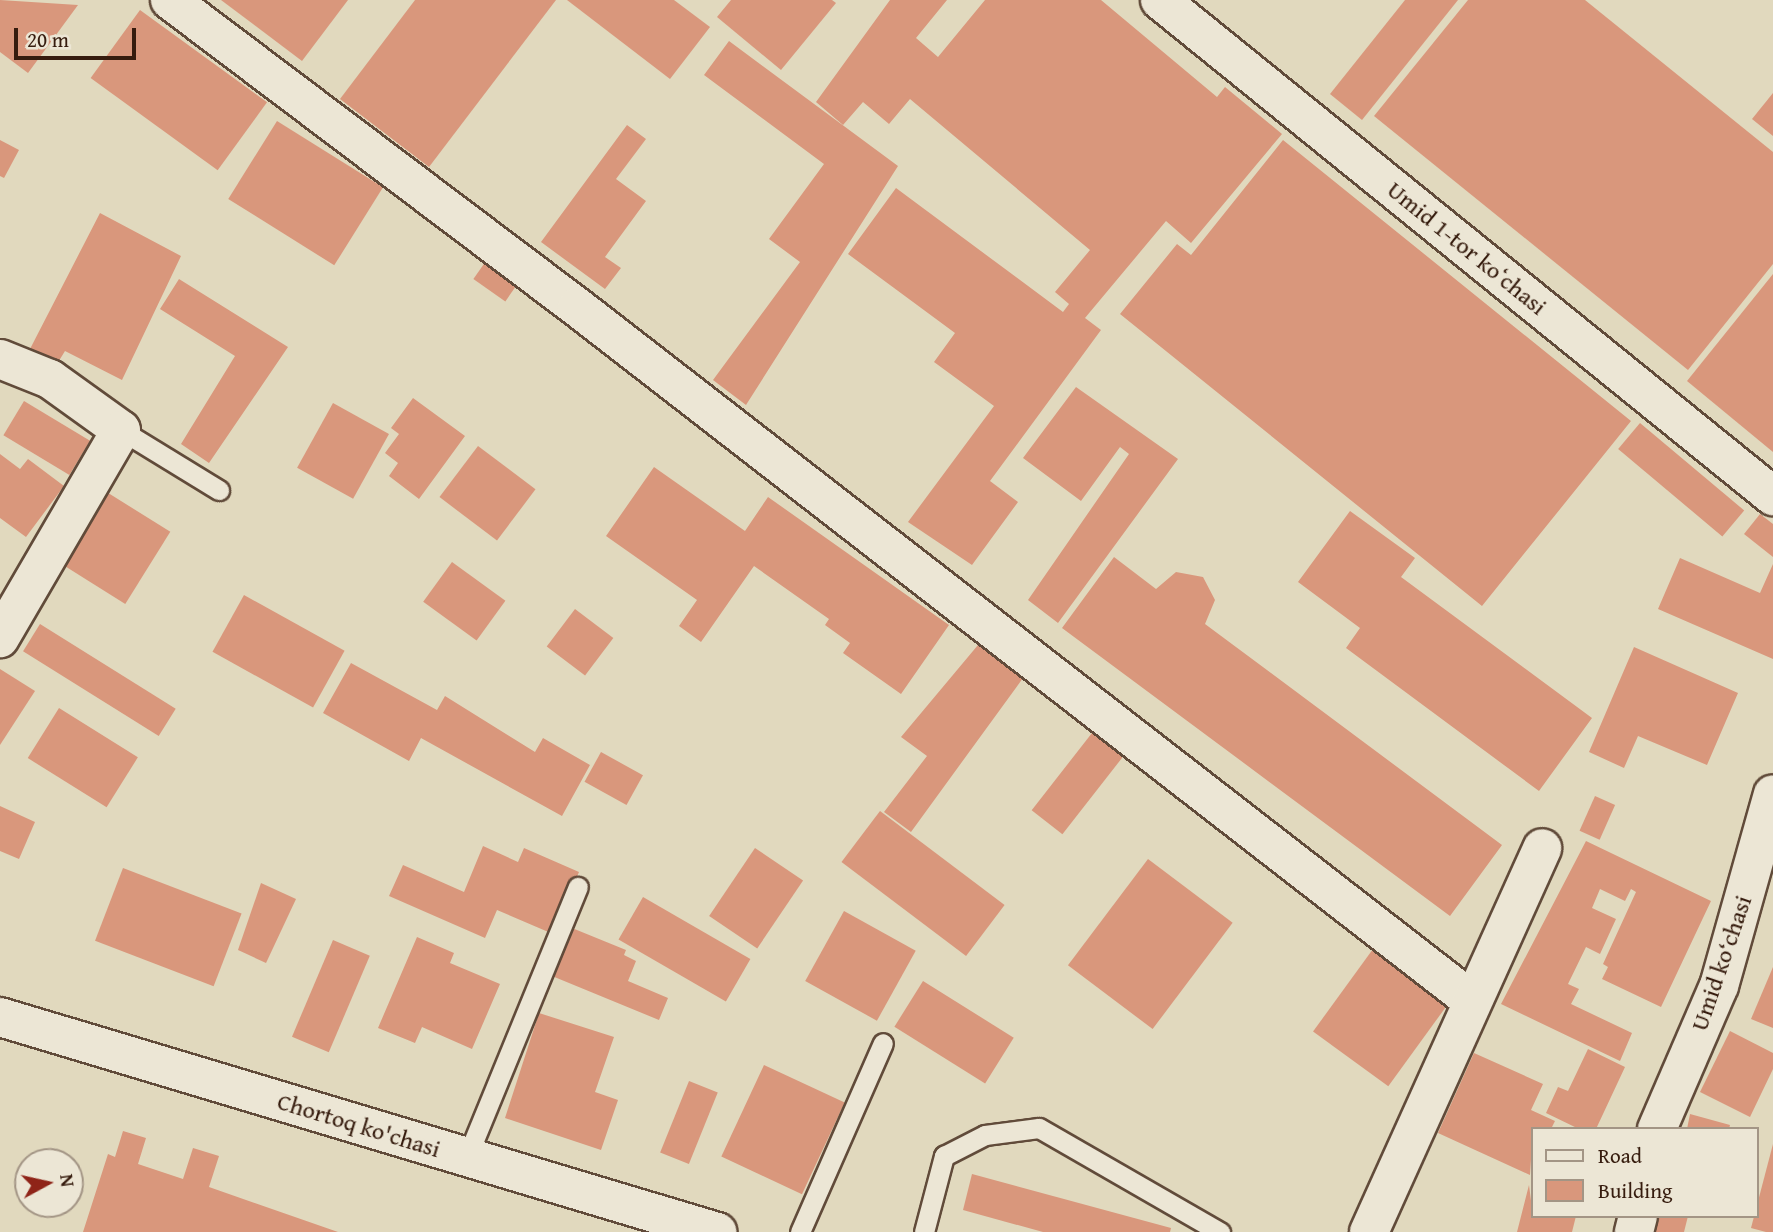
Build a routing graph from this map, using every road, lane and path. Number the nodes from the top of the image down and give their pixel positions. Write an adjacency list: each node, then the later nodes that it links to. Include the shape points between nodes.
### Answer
1 (170, 0): 11 (street, via 577,307)
2 (1160, 0): 6 (street, Umid 1-tor koʻchasi)
3 (0, 359): 4 (street, via 50,379)
4 (121, 430): 5 (lane); 7 (street)
5 (219, 490)
6 (1773, 496)
7 (0, 638)
8 (1773, 794): 14 (street, Umid ko‘chasi, via 1719,986)
9 (1542, 848): 11 (street)
10 (578, 887): 15 (lane)
11 (1471, 1000): 20 (street)
12 (0, 1017): 15 (street, Chortoq ko'chasi)
13 (883, 1043): 17 (lane)
14 (1658, 1127)
15 (467, 1157): 16 (street, Chortoq ko'chasi)
16 (718, 1232)
17 (800, 1232)
18 (924, 1232): 19 (lane, via 944,1156 985,1135 1039,1128)
19 (1220, 1232)
20 (1369, 1232)

